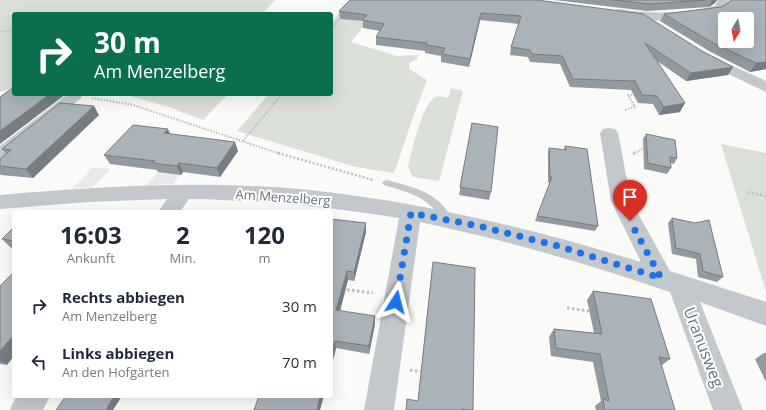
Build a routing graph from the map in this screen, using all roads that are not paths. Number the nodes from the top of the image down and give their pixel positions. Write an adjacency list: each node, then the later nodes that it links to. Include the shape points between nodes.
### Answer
1 (724, 0): 3 (street, via 720,6 712,10)
2 (603, 11): 3 (street)
3 (644, 17): 4 (street)
4 (662, 30)
5 (693, 50): 6 (street)
6 (766, 87)
7 (74, 97): 9 (street)
8 (609, 133): 16 (street, Uranusweg, via 620,201)
9 (0, 155)
10 (387, 183): 15 (lane, via 420,194 436,203)
11 (183, 193): 12 (street, Am Menzelberg, via 138,192); 13 (street); 14 (street, Am Menzelberg, via 288,196 353,202)
12 (0, 202)
13 (170, 210)
14 (411, 213): 15 (street, Am Menzelberg); 20 (street)
15 (448, 220): 16 (street, Am Menzelberg, via 558,246)
16 (670, 281): 17 (street, Am Menzelberg); 21 (street, Uranusweg)
17 (766, 314)
18 (34, 398): 19 (street)
19 (25, 410)
20 (379, 410)
21 (728, 410)

